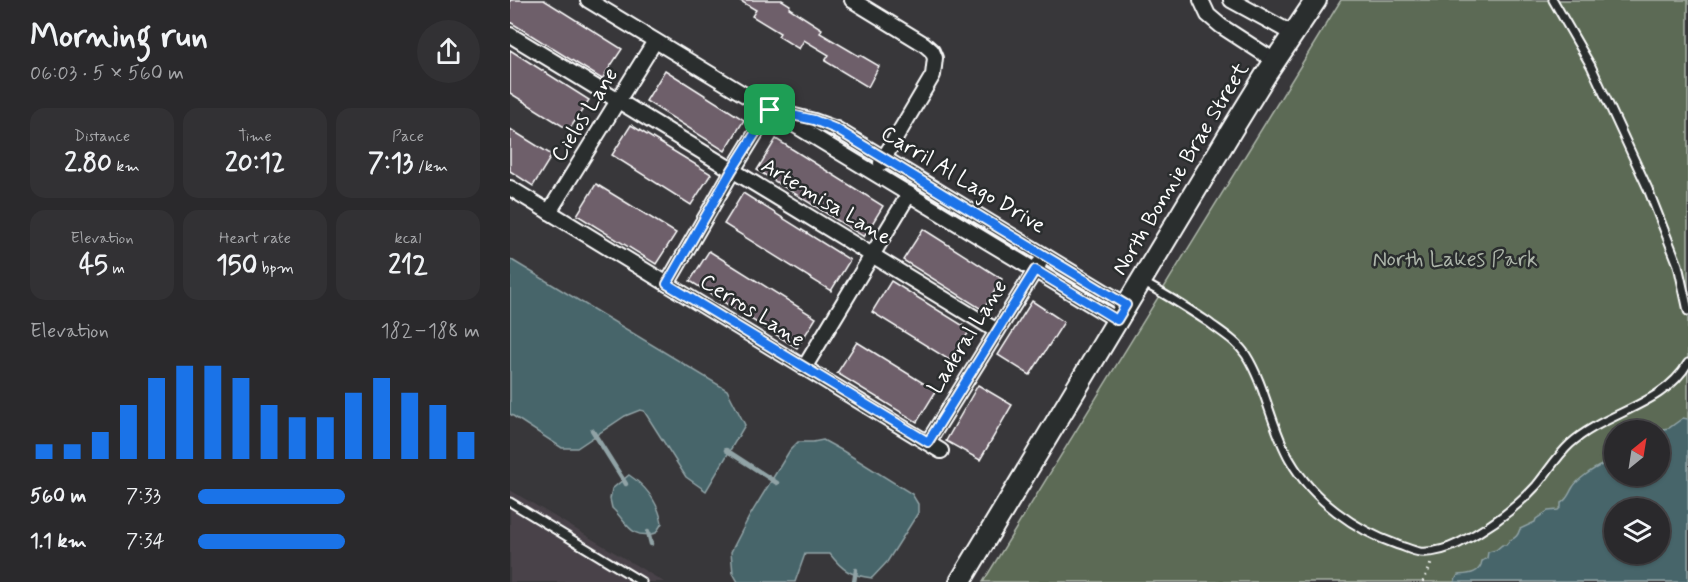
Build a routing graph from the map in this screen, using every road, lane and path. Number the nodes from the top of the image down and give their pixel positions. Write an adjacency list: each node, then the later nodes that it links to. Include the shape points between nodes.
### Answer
1 (588, 0): 9 (street, Carril Al Lago Drive)
2 (852, 0): 13 (street, via 924,44 935,58 933,75)
3 (1201, 0): 10 (street, via 1208,15 1221,26)
4 (1231, 0): 7 (street)
5 (1316, 0): 7 (main road, North Bonnie Brae Street)
6 (1553, 0): 24 (lane, via 1592,66 1648,189 1678,265)
7 (1293, 34): 10 (main road, North Bonnie Brae Street)
8 (510, 35): 11 (street, Artemisa Lane)
9 (655, 40): 11 (street, Cielos Lane); 12 (street, Carril Al Lago Drive)
10 (1275, 60): 22 (main road, North Bonnie Brae Street)
11 (618, 101): 14 (street, Artemisa Lane); 18 (street, Cielos Lane)
12 (770, 110): 13 (street, Carril Al Lago Drive, via 836,129); 14 (street); 15 (street, Carril Al Lago Drive)
13 (884, 157): 15 (street); 20 (street, Carril Al Lago Drive)
14 (732, 170): 19 (street, Artemisa Lane); 23 (street)
15 (875, 173): 17 (street, Carril Al Lago Drive)
16 (510, 188): 18 (street, Cerros Lane)
17 (909, 194): 19 (street); 21 (street, Carril Al Lago Drive)
18 (549, 212): 23 (street, Cerros Lane)
19 (872, 255): 26 (street, Artemisa Lane); 28 (street)
20 (1045, 255): 21 (street, Laderal Lane); 25 (street, Carril Al Lago Drive)
21 (1035, 270): 25 (street, Carril Al Lago Drive); 26 (street, Laderal Lane)
22 (1140, 281): 25 (main road, North Bonnie Brae Street); 32 (lane, via 1176,300 1230,338 1245,354 1289,459 1304,481 1339,514 1379,538 1419,552)
23 (667, 284): 28 (street, Cerros Lane)
24 (1688, 311)
25 (1122, 312): 34 (main road, North Bonnie Brae Street)
26 (997, 331): 29 (street, Laderal Lane)
27 (1688, 363): 32 (lane, via 1680,376 1636,407 1587,430 1569,445 1535,487 1503,515 1460,542)
28 (804, 368): 29 (street, Cerros Lane)
29 (928, 442): 30 (street, Cerros Lane)
30 (941, 451)
31 (510, 502): 33 (lane)
32 (1432, 551): 35 (path)
33 (642, 582)
34 (960, 582)
35 (1423, 582)

